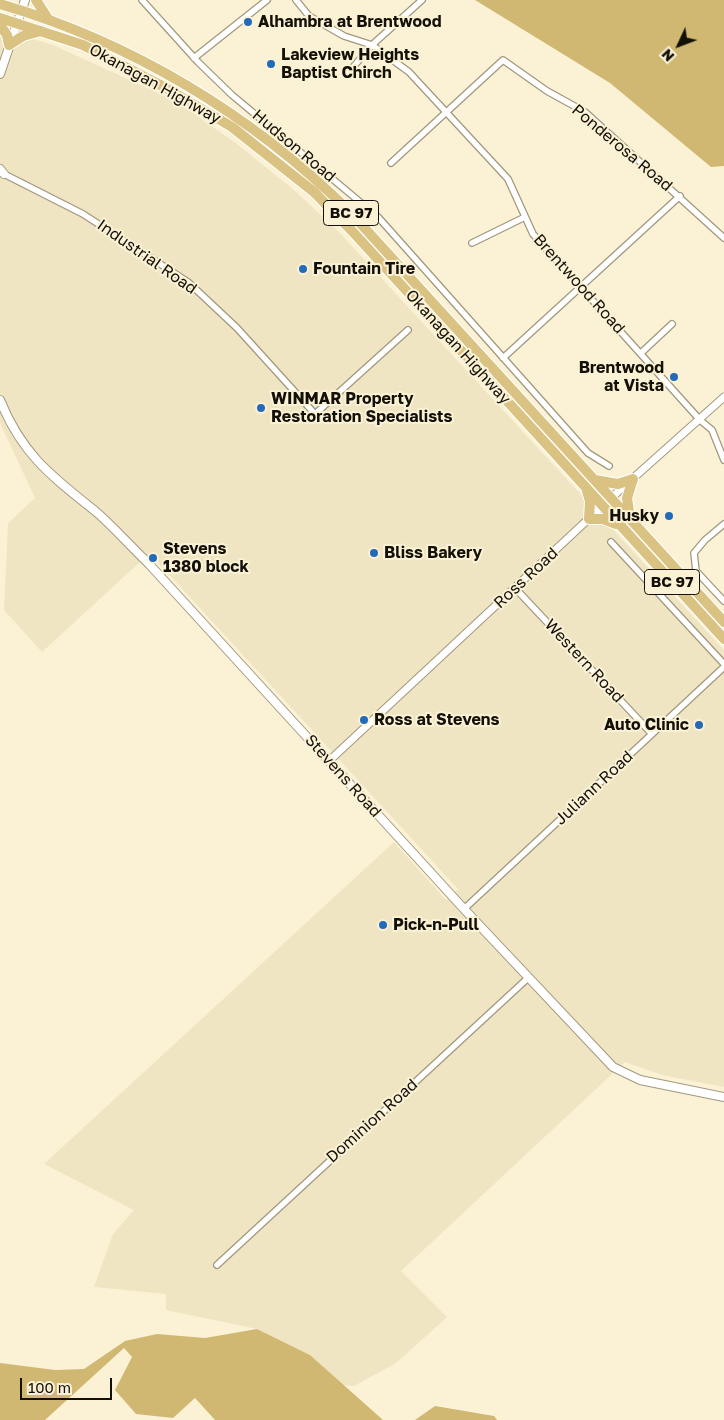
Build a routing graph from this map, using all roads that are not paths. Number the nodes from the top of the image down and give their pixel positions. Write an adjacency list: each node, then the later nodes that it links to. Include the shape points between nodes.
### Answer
1 (13, 0): 7 (highway)
2 (36, 0): 10 (highway)
3 (142, 0): 16 (street, Hudson Road)
4 (267, 0): 16 (street)
5 (296, 0): 15 (street, Brentwood Road, via 309,16 344,36)
6 (422, 0): 15 (street)
7 (0, 4): 8 (highway, Okanagan Highway / BC 97)
8 (24, 5): 10 (highway, Okanagan Highway / BC 97); 11 (main road)
9 (0, 18): 11 (highway, Okanagan Highway / BC 97)
10 (48, 19): 37 (highway, Okanagan Highway / BC 97, via 87,34 200,94 244,121 314,177 349,211)
11 (18, 23): 13 (highway, Okanagan Highway / BC 97); 14 (main road)
12 (0, 24): 14 (highway)
13 (41, 31): 14 (highway, via 23,36); 38 (highway, Okanagan Highway / BC 97, via 83,45 191,102 232,127 314,192)
14 (9, 45): 18 (main road)
15 (372, 45): 17 (street); 19 (street, Brentwood Road, via 409,72)
16 (194, 58): 30 (street, Hudson Road, via 378,217)
17 (348, 73)
18 (0, 74)
19 (447, 113): 20 (street); 22 (street, Ponderosa Road, via 503,60 585,112); 23 (street, Brentwood Road, via 508,179)
20 (391, 163)
21 (1, 172): 28 (street, Industrial Road, via 83,214 188,282 237,328 315,414)
22 (680, 196): 24 (street, Ponderosa Road); 26 (street)
23 (525, 217): 25 (street); 26 (street, Brentwood Road, via 533,234)
24 (724, 238)
25 (472, 243)
26 (581, 286): 29 (street, Brentwood Road); 30 (street)
27 (672, 324): 29 (street)
28 (408, 330)
29 (641, 353): 33 (street, Brentwood Road)
30 (503, 358): 35 (street, Hudson Road, via 588,453)
31 (724, 397): 33 (street, Ross Road)
32 (0, 400): 52 (main road, Stevens Road, via 14,431 37,463 94,510 149,564)
33 (700, 420): 34 (street, Brentwood Road, via 712,430); 36 (street, Ross Road)
34 (724, 460)
35 (609, 466)
36 (633, 479): 37 (highway, via 618,484); 39 (street, Ross Road); 42 (highway, via 627,498)
37 (595, 480): 39 (highway, Okanagan Highway / BC 97)
38 (587, 490): 40 (highway, Okanagan Highway / BC 97); 41 (highway)
39 (611, 498): 40 (street, Ross Road); 42 (highway, Okanagan Highway / BC 97)
40 (602, 507): 41 (street, Ross Road); 44 (highway, Okanagan Highway / BC 97)
41 (589, 519): 44 (highway, via 603,519); 46 (street, Ross Road)
42 (630, 519): 48 (highway, Okanagan Highway / BC 97)
43 (724, 524): 47 (street, via 694,553 696,571)
44 (620, 526): 49 (highway, Okanagan Highway / BC 97)
45 (611, 542): 50 (street)
46 (516, 588): 51 (street, Western Road); 52 (street, Ross Road)
47 (724, 601)
48 (724, 622)
49 (724, 638)
50 (724, 666): 51 (street, Juliann Road)
51 (652, 734): 53 (street, Juliann Road)
52 (329, 761): 53 (main road, Stevens Road)
53 (464, 910): 54 (main road, Stevens Road)
54 (528, 978): 55 (main road, Stevens Road, via 613,1067 640,1080); 56 (street, Dominion Road)
55 (724, 1097)
56 (217, 1265)

